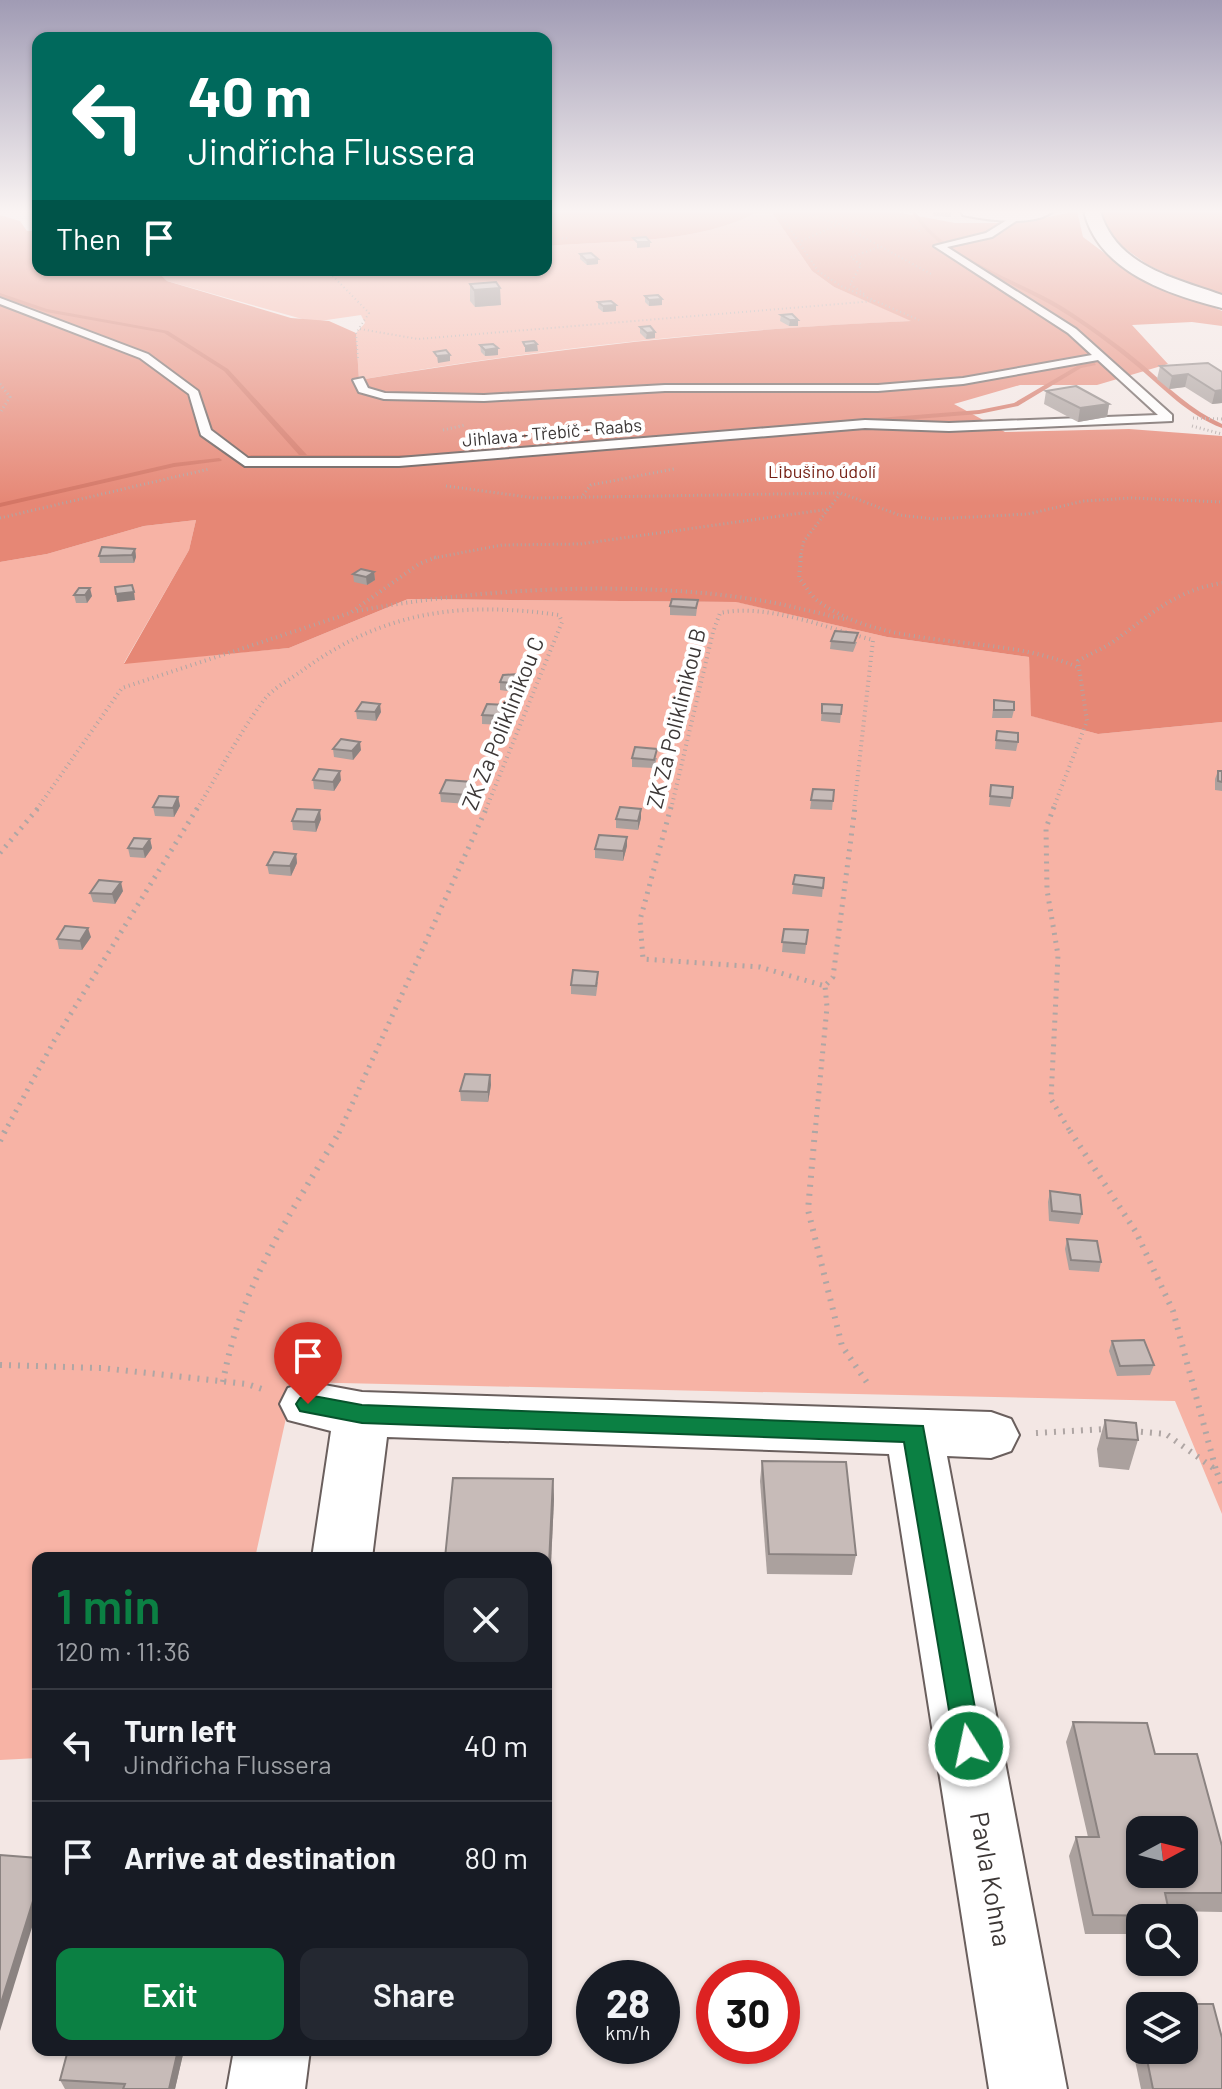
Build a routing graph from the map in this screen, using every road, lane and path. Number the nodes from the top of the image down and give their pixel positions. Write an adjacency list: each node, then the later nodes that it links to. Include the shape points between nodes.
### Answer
1 (20, 308): 12 (lane, via 144,356 194,393 205,432)
2 (365, 308): 7 (path, via 369,313)
3 (785, 308): 7 (path, via 418,339)
4 (892, 308): 6 (path)
5 (1040, 308): 8 (lane)
6 (919, 320)
7 (360, 329): 9 (path)
8 (1099, 357): 9 (lane, via 963,381 878,388 665,388 484,398 384,396 363,390); 12 (lane, Jihlava - Třebíč - Raabs, via 1168,418 949,427 865,424 399,462)
9 (359, 380)
10 (0, 384): 11 (path, via 10,397)
11 (0, 413)
12 (245, 462): 17 (path)
13 (444, 486): 14 (path, via 535,498)
14 (841, 493): 15 (path, via 899,515 934,519 1028,514 1084,501 1132,498); 16 (path)
15 (1222, 502)
16 (830, 509): 19 (path, via 580,544 502,545 446,553 419,564); 20 (path, via 801,547 800,579 813,598)
17 (0, 518)
18 (1222, 583): 21 (path, via 1169,598 1121,637 1078,661)
19 (350, 613): 20 (path, via 429,597 577,590 758,600); 22 (path, via 122,688 34,814)
20 (848, 620): 21 (path, via 889,631 1036,651)
21 (1078, 667): 33 (path, via 1087,721 1046,828 1047,890 1058,955 1051,1099 1136,1232 1173,1311)
22 (0, 853)
23 (825, 986): 23 (path, ZK Za Poliklinikou B, via 807,976 775,970 643,959 640,920 720,613 764,613 873,640 833,977); 31 (path, ZK Za Poliklinikou B, via 808,1210 842,1346 875,1396)
24 (0, 1141): 26 (path, ZK Za Poliklinikou C, via 54,1041 266,697 337,645 408,616 523,610 559,615 562,622 477,831 343,1127 259,1266 230,1343)
25 (0, 1365): 26 (path, via 102,1368)
26 (223, 1382): 27 (path)
27 (289, 1398): 28 (street)
28 (362, 1414): 31 (street); 35 (street)
29 (1110, 1429): 32 (path)
30 (1124, 1430): 33 (path, via 1166,1434)
31 (914, 1433): 32 (street); 38 (street, Pavla Kohna)
32 (991, 1435)
33 (1216, 1470): 34 (path)
34 (1222, 1486)
35 (343, 1552)
36 (271, 2056): 37 (street)
37 (266, 2089)
38 (1028, 2089)

